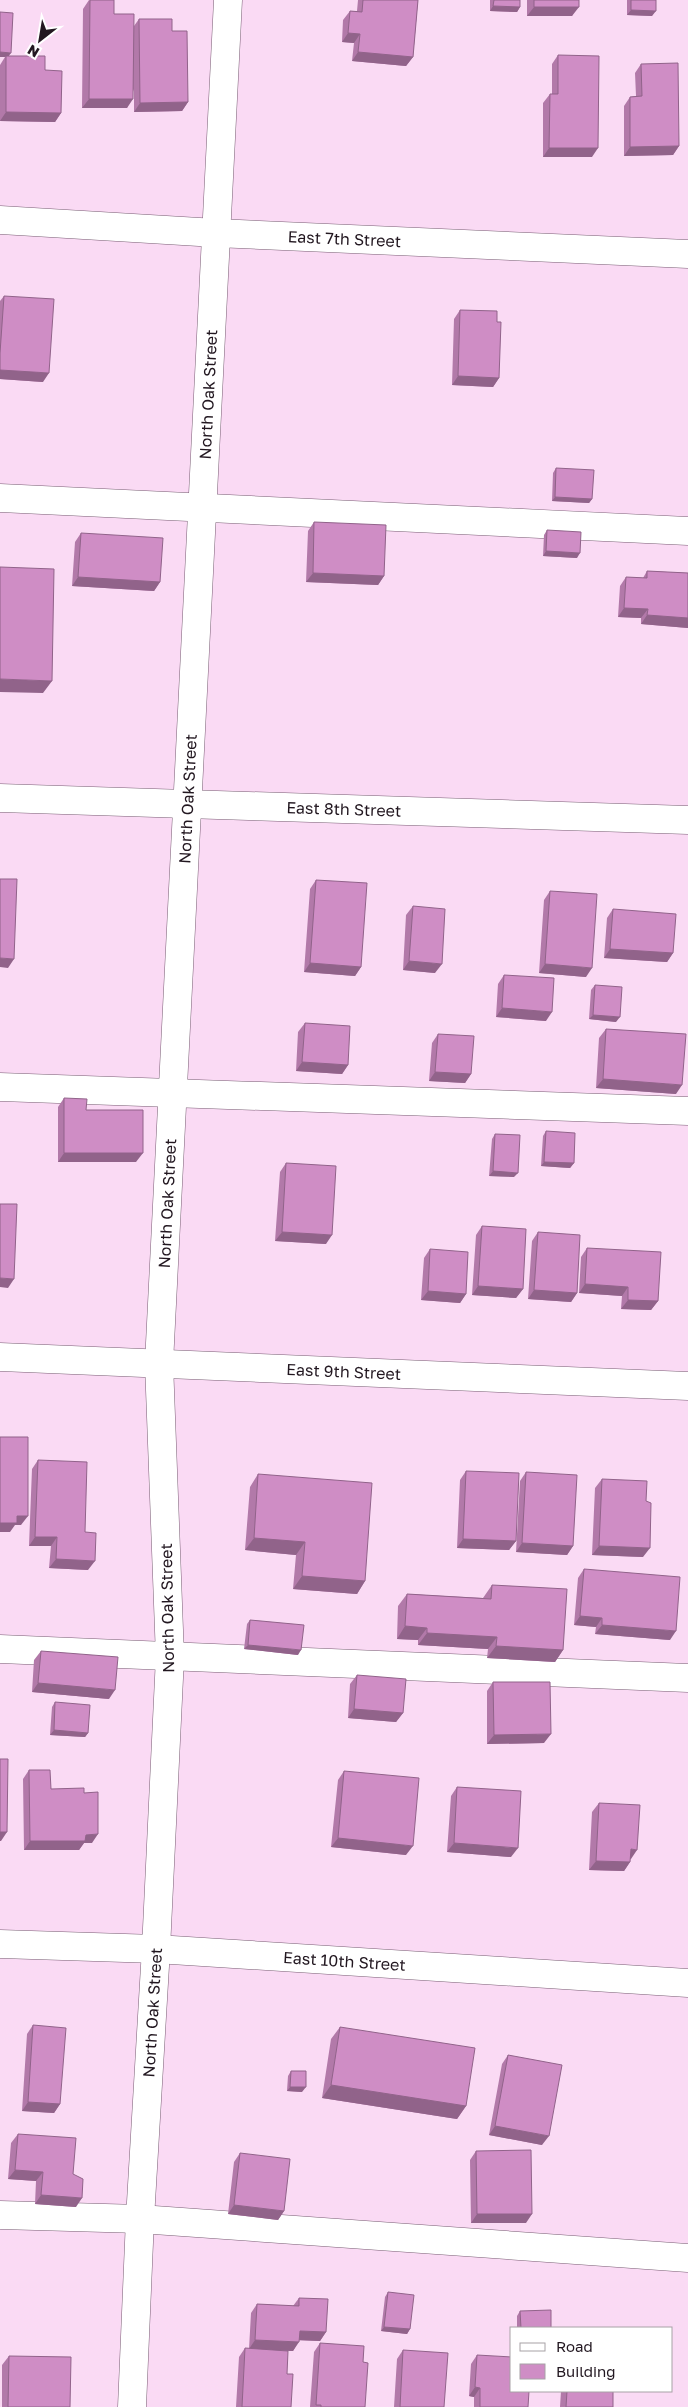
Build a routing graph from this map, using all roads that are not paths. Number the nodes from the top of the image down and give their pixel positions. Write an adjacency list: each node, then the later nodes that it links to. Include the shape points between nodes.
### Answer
1 (228, 0): 3 (street, North Oak Street)
2 (0, 220): 3 (street, East 7th Street)
3 (216, 233): 4 (street, East 7th Street); 6 (street, North Oak Street)
4 (688, 254)
5 (0, 498): 6 (street)
6 (202, 508): 7 (street); 9 (street, North Oak Street)
7 (688, 531)
8 (0, 798): 9 (street, East 8th Street)
9 (188, 804): 10 (street, East 8th Street); 12 (street, North Oak Street)
10 (688, 820)
11 (0, 1087): 12 (street)
12 (173, 1093): 13 (street); 15 (street, North Oak Street)
13 (688, 1111)
14 (0, 1357): 15 (street, East 9th Street)
15 (159, 1364): 16 (street, East 9th Street); 18 (street, North Oak Street)
16 (688, 1386)
17 (0, 1649): 18 (street)
18 (170, 1656): 19 (street); 21 (street, North Oak Street)
19 (688, 1678)
20 (0, 1944): 21 (street, East 10th Street)
21 (156, 1949): 22 (street, East 10th Street); 24 (street, North Oak Street)
22 (688, 1983)
23 (0, 2215): 24 (street)
24 (140, 2219): 25 (street); 26 (street, North Oak Street)
25 (688, 2258)
26 (132, 2407)

